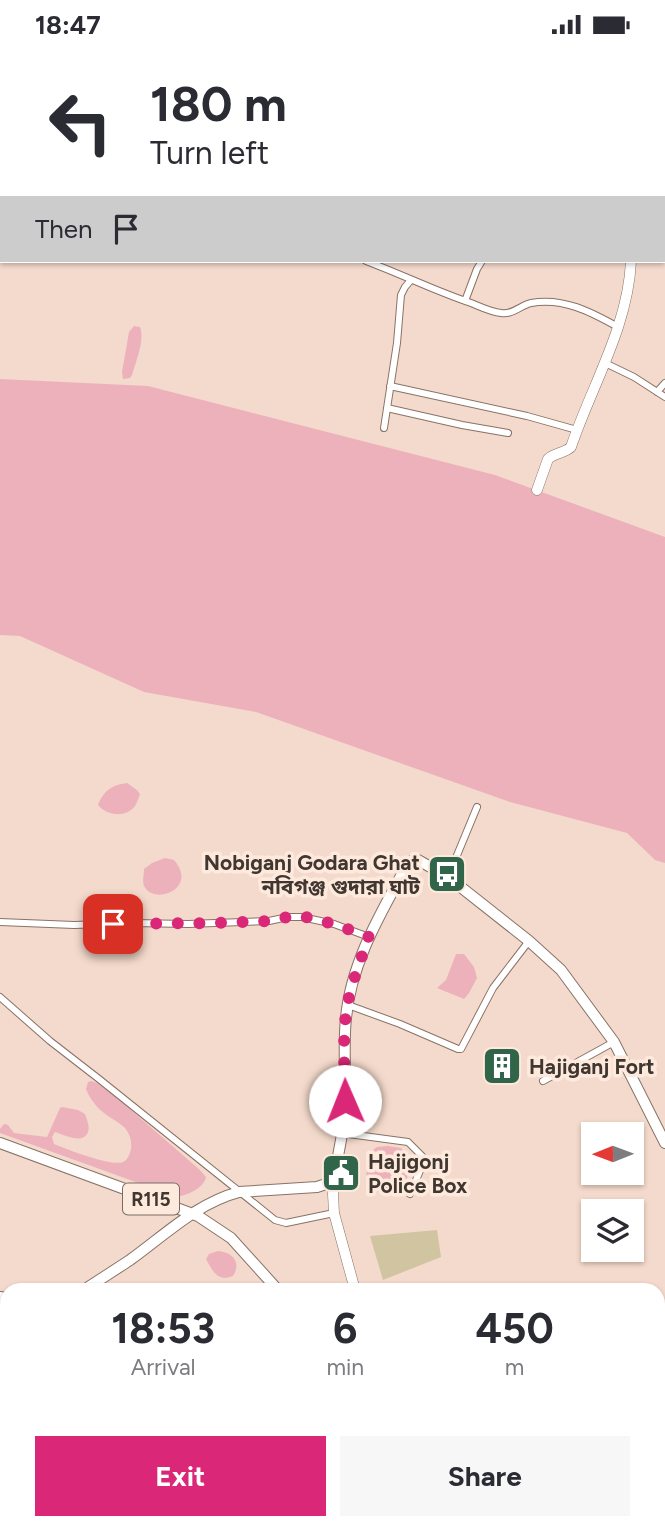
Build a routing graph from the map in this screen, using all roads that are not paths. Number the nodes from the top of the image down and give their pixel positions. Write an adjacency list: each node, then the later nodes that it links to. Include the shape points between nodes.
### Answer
1 (371, 263): 5 (street)
2 (392, 263): 5 (street)
3 (481, 263): 7 (street)
4 (631, 263): 8 (main road)
5 (389, 270): 6 (street)
6 (411, 280): 7 (street); 11 (street, via 401,295)
7 (465, 301): 8 (street, via 507,314 528,303 570,305)
8 (618, 327): 9 (main road)
9 (606, 363): 12 (street); 16 (main road)
10 (665, 383): 12 (street)
11 (390, 386): 14 (street); 16 (street)
12 (657, 392): 13 (street)
13 (665, 397)
14 (387, 408): 15 (street); 17 (street)
15 (384, 428)
16 (577, 430): 18 (main road, via 569,449 548,459)
17 (508, 433)
18 (537, 490)
19 (477, 807): 20 (street)
20 (448, 877): 22 (main road, via 425,862 412,861); 23 (main road)
21 (0, 922): 22 (street, via 188,924 302,916)
22 (369, 937): 25 (main road)
23 (529, 941): 25 (street, via 493,988 461,1049); 26 (main road, via 561,969)
24 (0, 997): 32 (street)
25 (348, 1005): 28 (main road)
26 (614, 1042): 27 (street); 30 (main road)
27 (543, 1081)
28 (341, 1133): 31 (main road); 33 (street, via 408,1142 425,1159)
29 (0, 1143): 35 (main road, R115)
30 (665, 1143)
31 (334, 1175): 32 (main road, via 330,1183 317,1187); 34 (main road)
32 (239, 1192): 34 (street, via 281,1222); 35 (main road)
33 (410, 1194)
34 (334, 1213): 38 (main road)
35 (192, 1214): 36 (main road); 37 (main road, R115, via 231,1238)
36 (94, 1283)
37 (272, 1283)
38 (353, 1283)

